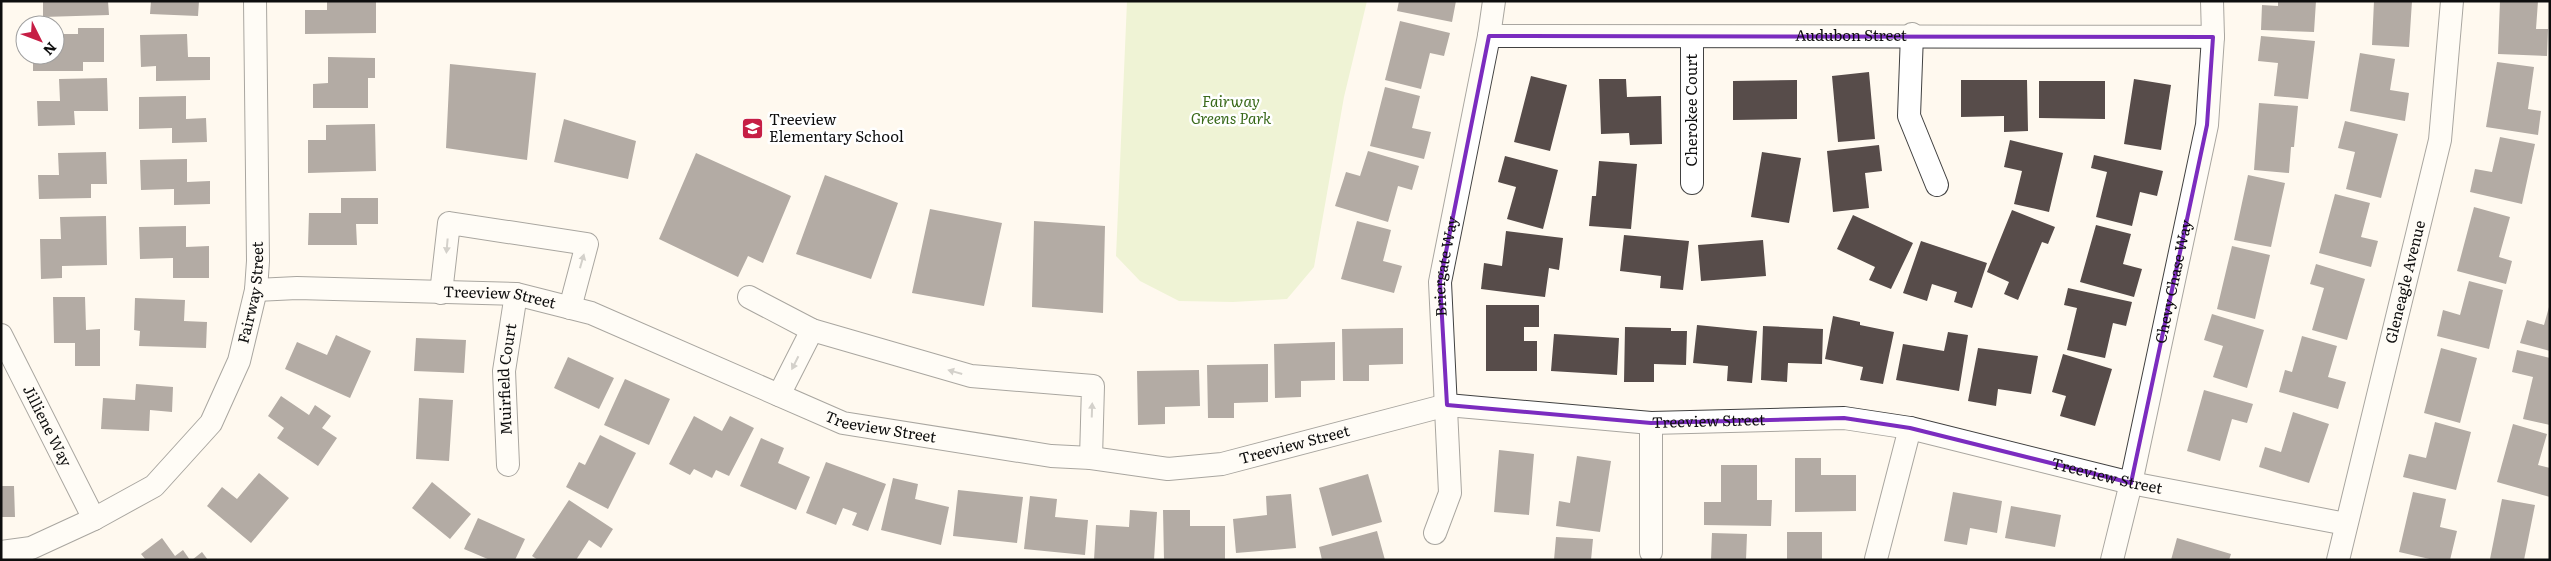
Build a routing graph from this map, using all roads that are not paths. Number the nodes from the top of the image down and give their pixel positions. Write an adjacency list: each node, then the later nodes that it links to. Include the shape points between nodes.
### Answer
1 (255, 1): 11 (street, Fairway Street)
2 (1494, 1): 6 (street, Briergate Way)
3 (2212, 1): 8 (street, Chevy Chase Way)
4 (2452, 1): 26 (street, Gleneagle Avenue, via 2440,140)
5 (1912, 34): 7 (street, Audubon Street); 8 (street, Audubon Street); 10 (street, via 1909,116)
6 (1489, 36): 7 (street, Audubon Street); 19 (street, Briergate Way, via 1440,282)
7 (1692, 37): 9 (street, Cherokee Court)
8 (2213, 37): 24 (street, Chevy Chase Way, via 2207,125)
9 (1692, 183)
10 (1937, 185)
11 (256, 290): 12 (street, Treeview Street, via 297,288); 25 (street, Fairway Street, via 239,361 211,423 154,486)
12 (441, 293): 13 (street, Treeview Street); 15 (street, one-way to 12, via 587,244 449,222)
13 (516, 294): 15 (street, Treeview Street); 23 (street, Muirfield Court, via 504,371)
14 (749, 298): 16 (street)
15 (570, 308): 18 (street, Treeview Street, via 591,313)
16 (812, 330): 18 (street, one-way to 18); 22 (street, one-way to 16, via 1093,386 971,376)
17 (1, 335): 25 (street, Jilliene Way)
18 (779, 395): 22 (street, Treeview Street, via 843,422 1051,456)
19 (1447, 405): 20 (street, Treeview Street); 22 (street, Treeview Street, via 1222,464 1168,469); 27 (street, Briergate Way, via 1450,493)
20 (1651, 423): 21 (street, Treeview Street, via 1844,418); 29 (street)
21 (1910, 428): 24 (street, Treeview Street); 30 (street)
22 (1091, 458)
23 (508, 465)
24 (2131, 483): 26 (street, Treeview Street); 31 (street, Chevy Chase Way)
25 (94, 518): 28 (street, Fairway Street, via 31,548)
26 (2346, 524): 32 (street, Gleneagle Avenue)
27 (1434, 533)
28 (1, 552)
29 (1651, 552)
30 (1876, 559)
31 (2112, 560)
32 (2338, 560)

